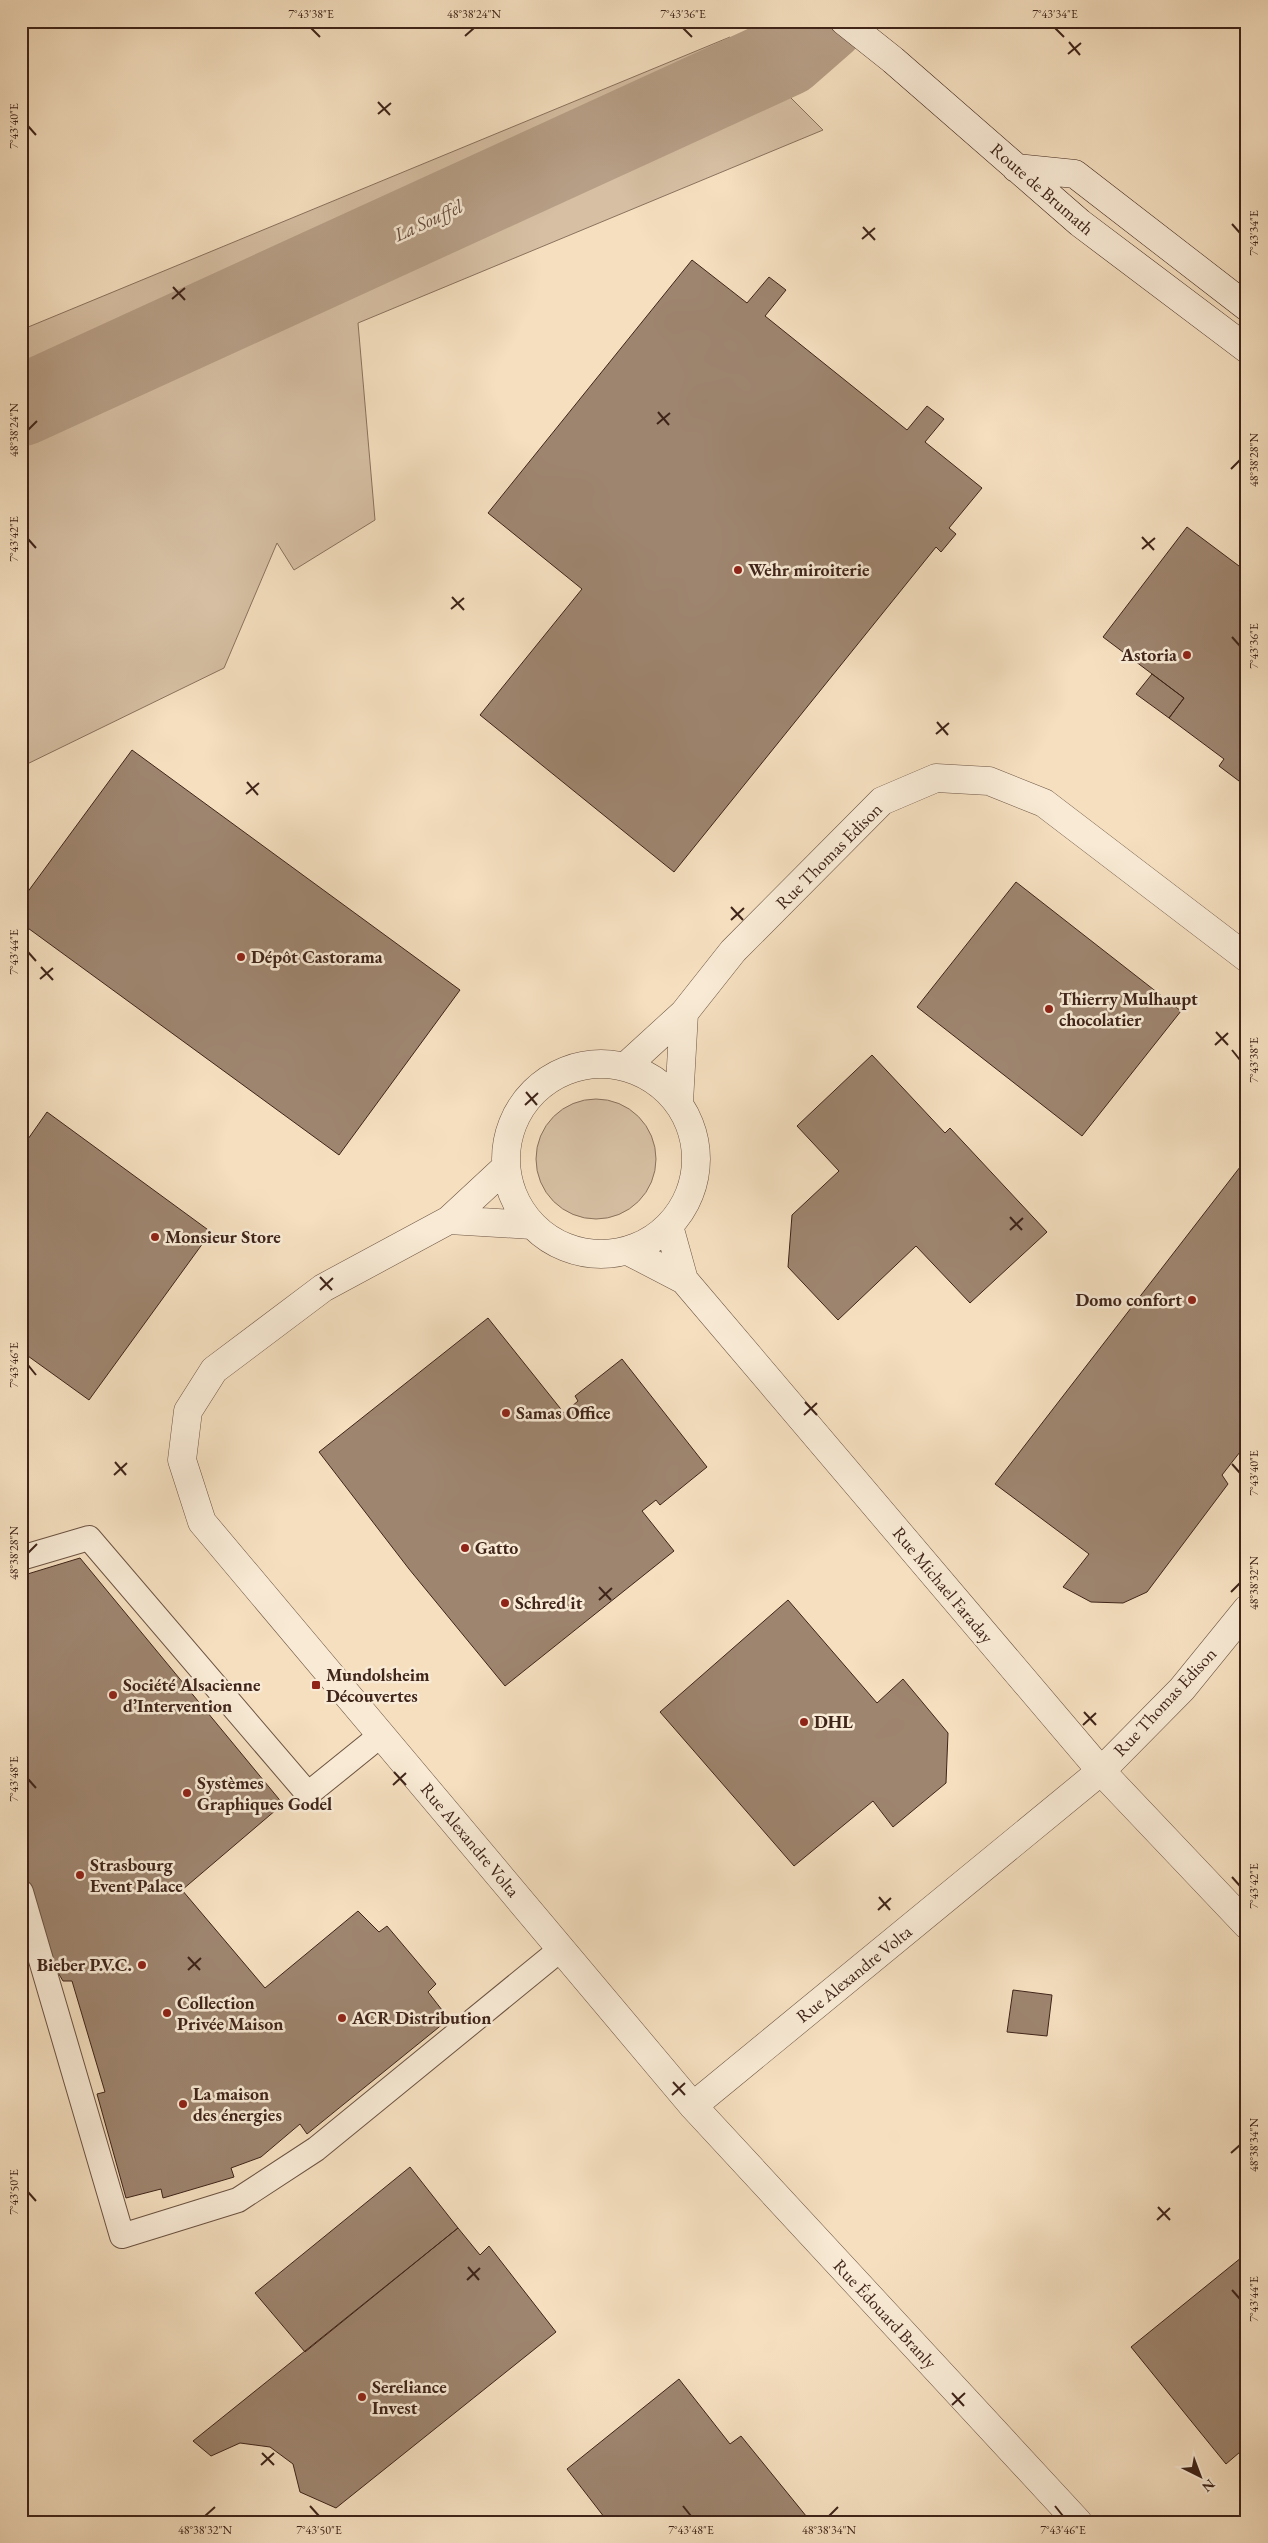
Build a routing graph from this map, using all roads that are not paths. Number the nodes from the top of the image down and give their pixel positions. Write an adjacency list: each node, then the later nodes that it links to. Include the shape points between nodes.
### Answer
1 (844, 21): 2 (street, Route de Brumath)
2 (1016, 168): 3 (street, via 1075,174); 4 (street, Route de Brumath, via 1080,223)
3 (1247, 307)
4 (1247, 349)
5 (1247, 958): 6 (street, Rue Thomas Edison, via 1044,803 989,781 936,778 882,801 733,951)
6 (684, 1013): 7 (street, Rue Thomas Edison); 8 (street)
7 (626, 1066): 8 (street, via 654,1078); 9 (street, via 587,1064 559,1073 536,1088 518,1110 511,1128)
8 (678, 1102): 12 (street, via 691,1124 698,1150 695,1181 685,1207)
9 (505, 1168): 10 (street, Rue Alexandre Volta); 11 (street, via 514,1200)
10 (449, 1220): 11 (street); 17 (street, Rue Alexandre Volta, via 323,1288 214,1370 188,1411 182,1460 202,1522)
11 (532, 1226): 13 (street, via 558,1245 574,1251 602,1255)
12 (669, 1226): 13 (street, via 651,1242); 14 (street, Rue Michael Faraday)
13 (628, 1251): 14 (street)
14 (684, 1280): 18 (street, Rue Michael Faraday)
15 (21, 1558): 17 (lane, via 89,1538 308,1794)
16 (1247, 1609): 18 (street, Rue Thomas Edison, via 1182,1689)
17 (381, 1734): 21 (street, Rue Alexandre Volta)
18 (1101, 1771): 20 (street, Rue Michael Faraday); 22 (street, Rue Alexandre Volta)
19 (21, 1892): 21 (lane, via 122,2236 238,2200 308,2154)
20 (1247, 1925)
21 (561, 1949): 22 (street, Rue Alexandre Volta)
22 (693, 2106): 23 (street, Rue Édouard Branly)
23 (1078, 2522)

